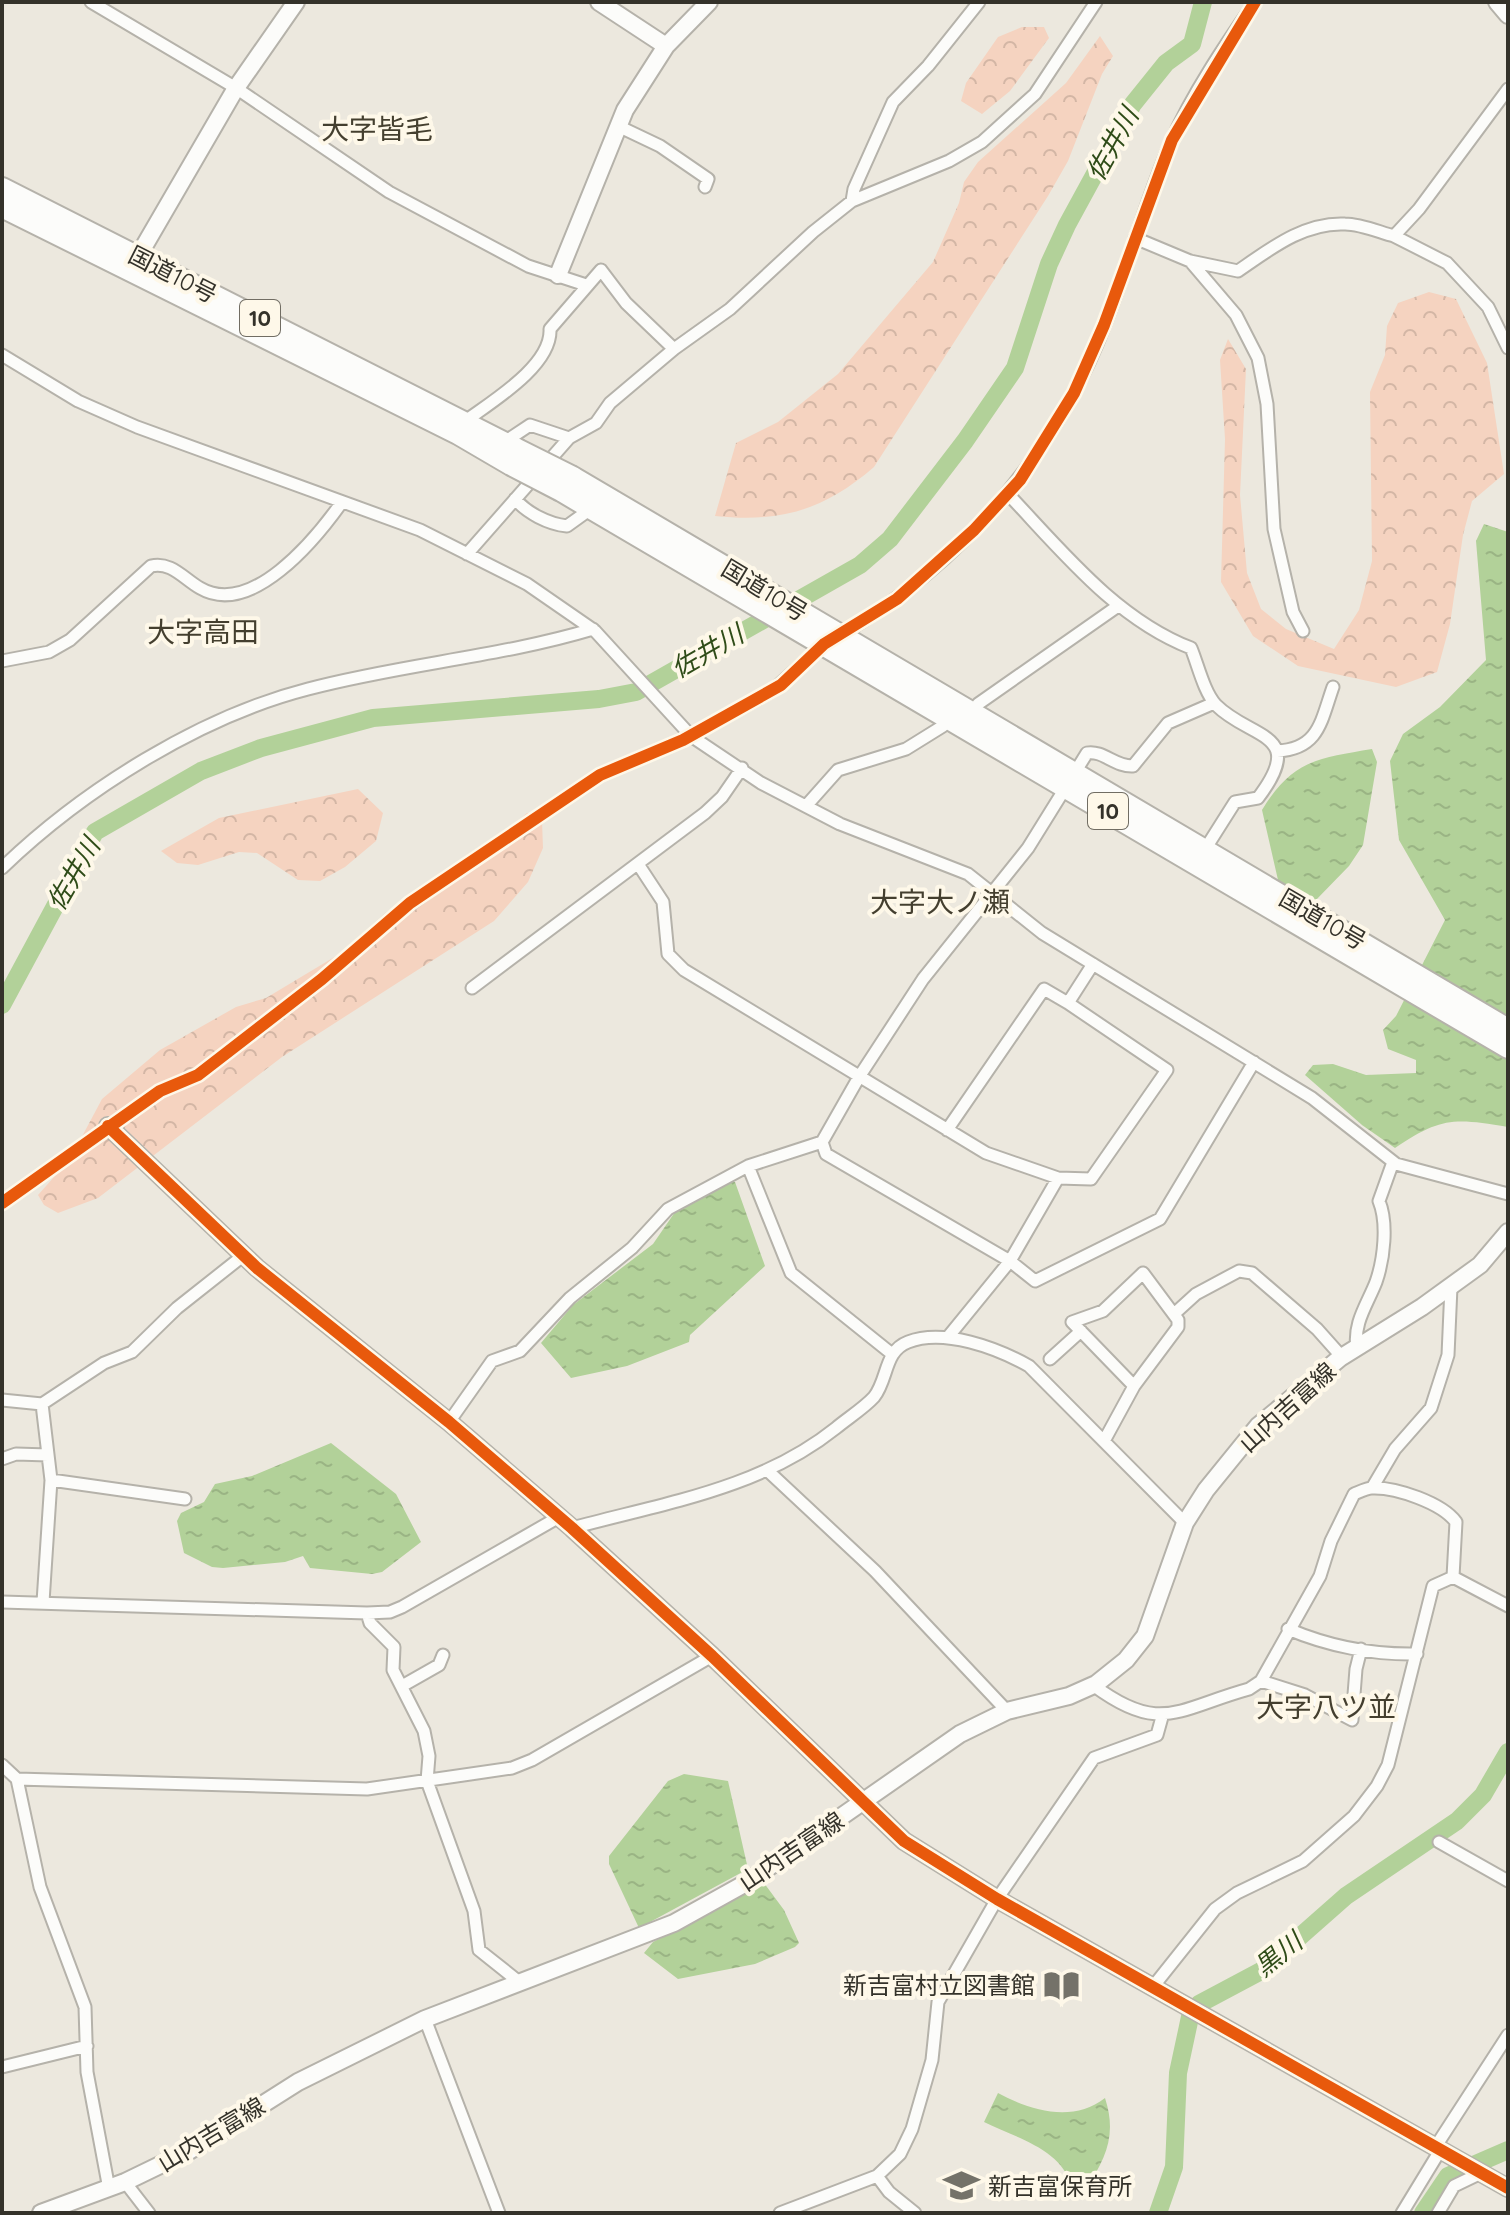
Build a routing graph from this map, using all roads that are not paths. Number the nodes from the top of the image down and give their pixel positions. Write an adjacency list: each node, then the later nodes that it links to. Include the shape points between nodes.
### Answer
1 (91, 2): 11 (street)
2 (296, 2): 11 (street)
3 (599, 2): 10 (street)
4 (709, 2): 10 (street)
5 (979, 2): 16 (street, via 893,102)
6 (1096, 2): 16 (street, via 1035,94 982,142)
7 (1255, 2): 19 (street, via 1172,140)
8 (1497, 2): 9 (street)
9 (1508, 15)
10 (666, 46): 13 (street)
11 (236, 88): 21 (street); 22 (street, via 389,192 528,266)
12 (1508, 89): 18 (street)
13 (618, 126): 14 (street, via 660,146 708,179); 22 (street)
14 (705, 187)
15 (2, 188): 21 (highway, 国道10号 / 10)
16 (852, 201): 25 (street, via 730,309)
17 (2, 207): 21 (highway, 国道10号 / 10)
18 (1394, 236): 20 (street, via 1346,223 1283,240 1238,271); 24 (street, via 1447,263 1488,307)
19 (1135, 238): 20 (street); 31 (street, via 1074,393)
20 (1190, 261): 38 (street, via 1236,315 1258,358 1267,404 1274,529 1293,612)
21 (134, 264): 27 (highway, 国道10号 / 10); 29 (highway, 国道10号 / 10, via 444,427)
22 (558, 275): 23 (street)
23 (586, 285): 25 (street, via 601,270 626,303); 27 (street, via 550,329 526,374)
24 (1508, 348)
25 (674, 349): 28 (street, via 610,403 596,423)
26 (2, 355): 33 (street, via 78,401 137,427)
27 (464, 422): 29 (highway, 国道10号 / 10)
28 (569, 438): 29 (street, via 530,425); 32 (street)
29 (510, 452): 30 (highway, 国道10号 / 10, bridge)
30 (567, 484): 34 (highway, 国道10号 / 10); 36 (highway, 国道10号 / 10)
31 (1008, 494): 37 (street); 40 (street, via 897,599)
32 (515, 499): 34 (street, via 524,510 567,526); 35 (street)
33 (342, 502): 35 (street, via 420,530); 41 (street, via 293,558 251,590 217,596 167,566 151,566 70,640 49,652)
34 (593, 508): 36 (highway, 国道10号 / 10)
35 (467, 554): 39 (street, via 543,593)
36 (728, 578): 40 (highway, 国道10号 / 10)
37 (1118, 606): 43 (street, via 1191,648); 44 (street)
38 (1303, 631)
39 (597, 634): 46 (street); 53 (street, via 311,688 241,709 103,786)
40 (825, 635): 46 (street, via 781,685); 49 (highway, 国道10号 / 10)
41 (2, 661)
42 (1333, 687): 47 (street, via 1316,736 1296,750)
43 (1214, 703): 47 (street, via 1270,738); 49 (street, via 1168,723 1133,766 1090,751)
44 (978, 704)
45 (943, 726): 50 (street, via 906,749 838,770)
46 (687, 731): 48 (street); 63 (street, via 613,768 513,832 391,918 198,1075 160,1091)
47 (1277, 751): 51 (street, via 1274,777 1258,798 1235,802)
48 (742, 768): 50 (street); 52 (street, via 722,797)
49 (1069, 781): 51 (highway, 国道10号 / 10); 54 (street, via 1028,848); 56 (highway, 国道10号 / 10)
50 (806, 806): 54 (street, via 968,874)
51 (1204, 851): 56 (highway, 国道10号 / 10)
52 (638, 864): 57 (street); 62 (street, via 663,902 668,954 674,962)
53 (2, 868)
54 (990, 895): 55 (street); 62 (street, via 923,979)
55 (1093, 964): 58 (street); 61 (street)
56 (1406, 977): 59 (highway, 国道10号 / 10); 60 (highway, 国道10号 / 10)
57 (472, 988)
58 (1068, 1003): 64 (street, via 1044,989); 68 (street, via 1167,1070 1091,1179)
59 (1508, 1029)
60 (1508, 1048)
61 (1254, 1062): 66 (street, via 1312,1098); 73 (street, via 1160,1219 1035,1281)
62 (859, 1077): 64 (street); 65 (street)
63 (108, 1126): 70 (street); 72 (street)
64 (947, 1130): 68 (street, via 994,1157)
65 (822, 1142): 67 (street); 73 (street, via 826,1154)
66 (1393, 1162): 69 (street); 78 (street, via 1379,1201 1385,1217 1377,1279)
67 (748, 1166): 79 (street, via 791,1273); 84 (street, via 668,1209 520,1351 492,1361)
68 (1058, 1178): 73 (street)
69 (1508, 1194)
70 (2, 1203)
71 (1508, 1232): 74 (street, 山内吉富線, via 1480,1265)
72 (244, 1255): 83 (street, via 132,1352 104,1363); 84 (street)
73 (1010, 1261): 77 (street)
74 (1451, 1287): 78 (street, 山内吉富線); 90 (street, via 1448,1355 1431,1408 1395,1449)
75 (1174, 1314): 76 (street, via 1143,1273 1103,1311 1072,1322); 78 (street, via 1196,1294 1239,1271 1252,1273); 81 (street, via 1178,1327)
76 (1081, 1331): 80 (street); 81 (street)
77 (948, 1337): 79 (street, via 905,1343); 85 (street, via 1011,1355 1029,1366)
78 (1349, 1352): 93 (street, 山内吉富線, via 1258,1426)
79 (892, 1354): 88 (street, via 875,1396 803,1453)
80 (1050, 1359)
81 (1134, 1386): 85 (street)
82 (2, 1400): 83 (street)
83 (42, 1404): 86 (street)
84 (449, 1422): 92 (street)
85 (1104, 1441): 93 (street)
86 (48, 1455): 87 (street); 89 (street)
87 (2, 1459)
88 (768, 1471): 92 (street, via 712,1492); 107 (street, via 875,1571)
89 (51, 1480): 91 (street); 96 (street)
90 (1372, 1488): 94 (street, via 1406,1494 1450,1513 1456,1522); 99 (street, via 1354,1494 1320,1576)
91 (185, 1499)
92 (566, 1522): 98 (street, via 402,1607); 103 (street)
93 (1185, 1523): 105 (street, 山内吉富線, via 1145,1636 1126,1660)
94 (1453, 1577): 97 (street); 101 (street, via 1433,1586)
95 (2, 1602): 96 (street)
96 (43, 1602): 98 (street)
97 (1508, 1606)
98 (367, 1613): 106 (street, via 394,1647 393,1670)
99 (1288, 1629): 100 (street, via 1315,1641); 104 (street)
100 (1361, 1649): 101 (street); 104 (street, via 1352,1720 1305,1695)
101 (1417, 1654): 117 (street, via 1388,1765 1364,1805 1303,1861 1215,1909)
102 (443, 1655): 106 (street, via 439,1665)
103 (712, 1656): 111 (street, via 532,1760); 112 (street)
104 (1261, 1681): 108 (street)
105 (1093, 1685): 107 (street, 山内吉富線); 108 (street, via 1128,1708)
106 (402, 1686): 111 (street, via 424,1731)
107 (1007, 1711): 112 (street, 山内吉富線, via 960,1734)
108 (1162, 1717): 115 (street, via 1157,1735 1094,1758)
109 (2, 1765): 110 (street)
110 (17, 1779): 111 (street, via 367,1789); 120 (street, via 40,1887 85,2007)
111 (427, 1781): 116 (street, via 474,1911 479,1950)
112 (863, 1802): 115 (street, via 904,1841); 116 (street, 山内吉富線, via 746,1883 674,1923)
113 (1439, 1842): 114 (street)
114 (1508, 1881)
115 (997, 1899): 117 (street); 124 (street, via 938,2002 932,2060 912,2129 900,2154)
116 (518, 1981): 118 (street, 山内吉富線)
117 (1152, 1988): 122 (street)
118 (425, 2019): 125 (street, 山内吉富線, via 298,2082 189,2151); 130 (street)
119 (1508, 2035): 122 (street)
120 (87, 2046): 121 (street); 127 (street)
121 (2, 2067)
122 (1438, 2148): 123 (street); 133 (street)
123 (1477, 2171): 126 (street); 134 (street, via 1454,2186)
124 (877, 2176): 131 (street); 132 (street)
125 (125, 2182): 127 (street, 山内吉富線); 129 (street)
126 (1508, 2188)
127 (109, 2189): 128 (street, 山内吉富線)
128 (41, 2213)
129 (149, 2213)
130 (499, 2213)
131 (780, 2213)
132 (915, 2213)
133 (1402, 2213)
134 (1438, 2213)

